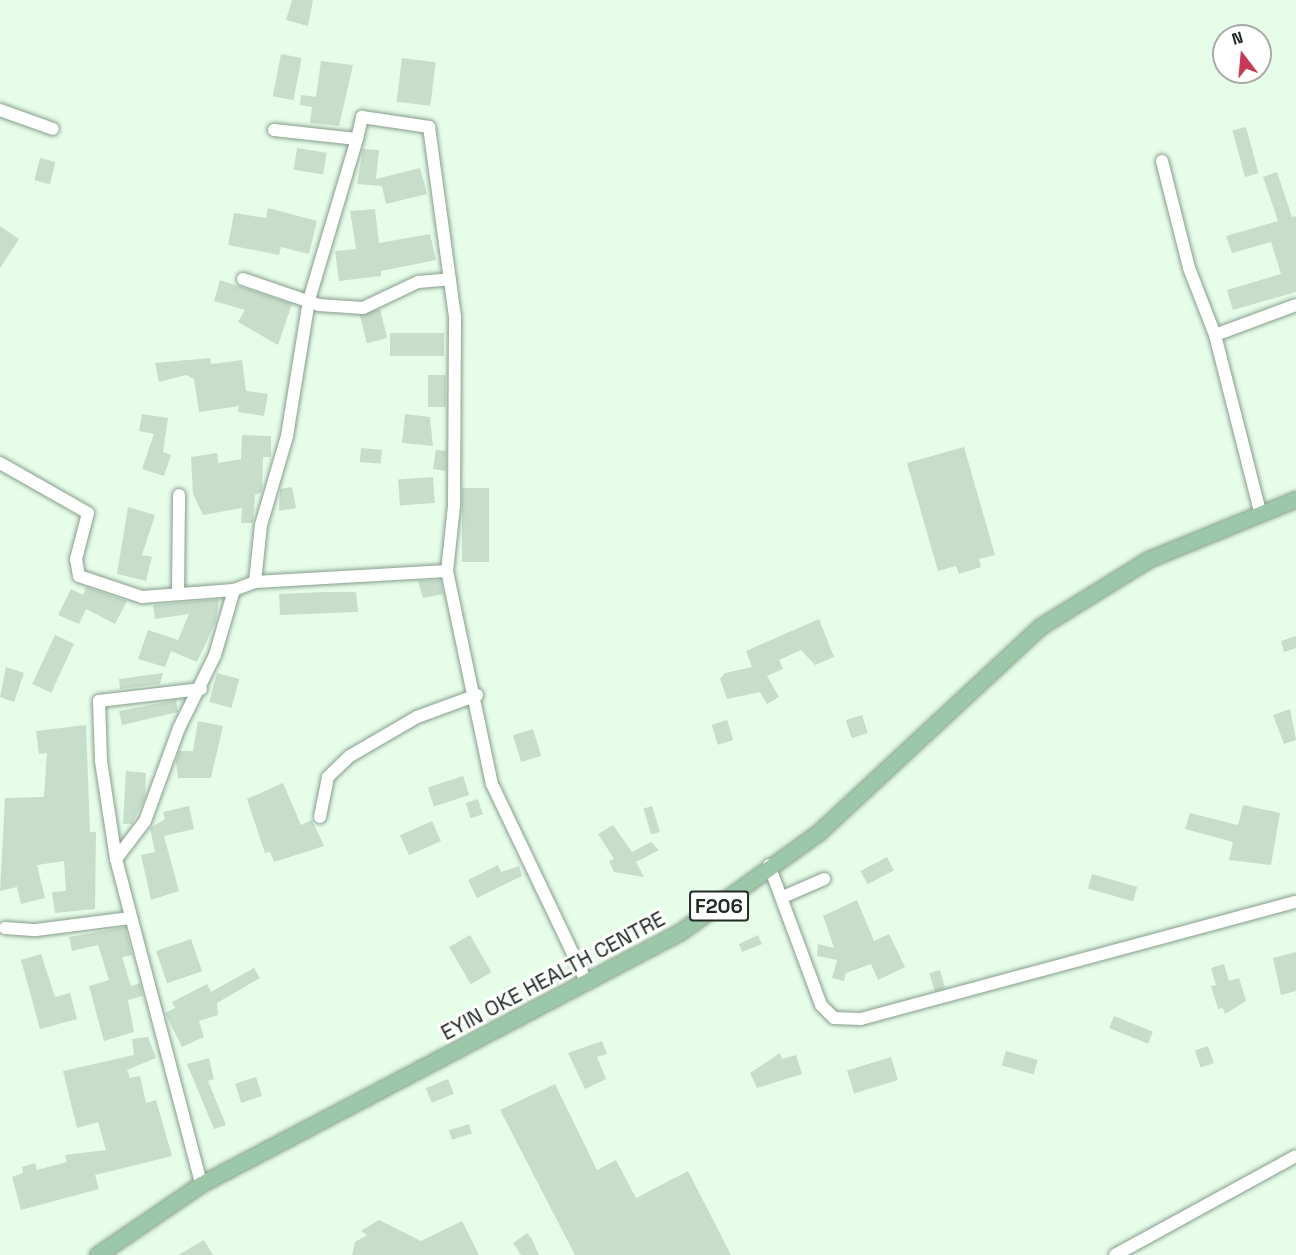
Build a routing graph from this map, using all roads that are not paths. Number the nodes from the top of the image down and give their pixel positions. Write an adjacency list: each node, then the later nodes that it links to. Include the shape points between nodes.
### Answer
1 (0, 110): 2 (street)
2 (53, 129)
3 (274, 130): 4 (street)
4 (357, 139): 7 (street, via 362,117 429,127); 8 (street)
5 (1162, 160): 10 (street, via 1189,268)
6 (243, 279): 8 (street)
7 (450, 279): 8 (street, via 404,286 363,308); 15 (street, via 455,376)
8 (309, 300): 16 (street, via 287,436 261,525)
9 (1296, 305): 10 (street)
10 (1215, 335): 14 (street)
11 (0, 464): 18 (street, via 87,513 76,559 79,576 142,597)
12 (178, 495): 18 (street)
13 (1296, 499): 14 (main road, EYIN OKE HEALTH CENTRE / F206)
14 (1260, 512): 23 (main road, EYIN OKE HEALTH CENTRE / F206, via 1149,559 1041,626 818,833 775,866)
15 (447, 571): 16 (street); 20 (street)
16 (255, 582): 17 (street)
17 (234, 590): 18 (street); 19 (street)
18 (178, 594)
19 (201, 689): 22 (street, via 178,728 145,821); 22 (street, via 99,701 101,761)
20 (477, 695): 21 (street, via 417,717 350,756 328,777); 29 (street, via 492,784)
21 (320, 817)
22 (116, 859): 27 (street)
23 (769, 865): 25 (street); 29 (main road, EYIN OKE HEALTH CENTRE / F206, via 680,932)
24 (824, 879): 25 (street)
25 (783, 897): 26 (street, via 821,1005 834,1018 861,1019)
26 (1296, 902)
27 (130, 918): 28 (street, via 36,930); 31 (street)
28 (5, 928)
29 (587, 983): 31 (main road, EYIN OKE HEALTH CENTRE / F206)
30 (1296, 1156): 33 (street)
31 (201, 1184): 32 (main road, EYIN OKE HEALTH CENTRE / F206)
32 (96, 1255)
33 (1115, 1255)

